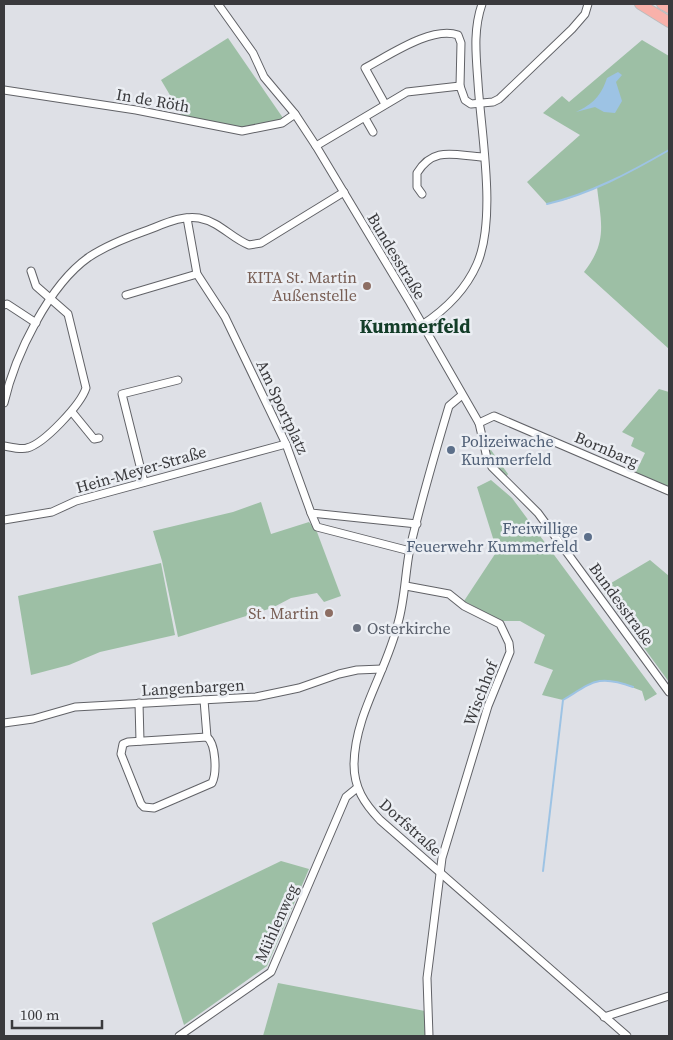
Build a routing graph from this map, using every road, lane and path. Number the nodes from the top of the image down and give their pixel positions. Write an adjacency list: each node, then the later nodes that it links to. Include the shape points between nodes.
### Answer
1 (218, 4): 12 (street, Bundesstraße, via 253,53 264,77)
2 (482, 4): 11 (street, via 474,38)
3 (588, 4): 11 (street, via 585,14 572,29 499,98)
4 (640, 4): 7 (highway)
5 (662, 4): 6 (highway)
6 (669, 8)
7 (669, 22)
8 (460, 86): 10 (street, via 407,92); 10 (street, via 461,43 458,35 450,32 427,36 366,68); 11 (street, via 465,100)
9 (4, 90): 12 (street, In de Röth, via 136,110 242,131 282,123)
10 (385, 104): 13 (street)
11 (479, 104): 16 (street)
12 (295, 114): 15 (street, Bundesstraße)
13 (366, 118): 14 (street); 15 (street)
14 (373, 132)
15 (316, 146): 17 (street, Bundesstraße)
16 (484, 157): 18 (street, via 443,153 431,157 417,173 417,187); 26 (street, via 486,222 477,264 459,294)
17 (344, 192): 19 (street, via 282,232 261,243 249,245 212,222); 26 (street, Bundesstraße)
18 (422, 194)
19 (187, 218): 21 (street, Am Sportplatz); 23 (street, via 117,242 89,257 70,274)
20 (31, 271): 23 (street, via 36,286)
21 (197, 274): 22 (street); 33 (street, Am Sportplatz, via 225,317)
22 (126, 295)
23 (51, 299): 25 (street); 30 (street, via 68,314 86,388)
24 (4, 305): 25 (street)
25 (36, 324): 29 (street, via 8,386)
26 (422, 325): 28 (street, Bundesstraße)
27 (178, 380): 35 (street, via 122,394)
28 (462, 395): 31 (street, Bundesstraße); 39 (street, Dorfstraße, via 449,406)
29 (4, 403)
30 (72, 412): 32 (street); 34 (street, via 26,449)
31 (479, 423): 36 (street, Bornbarg, via 494,416); 43 (street, Bundesstraße, via 492,467 538,513)
32 (94, 439)
33 (286, 444): 35 (street, Hein-Meyer-Straße); 37 (street, Am Sportplatz)
34 (4, 446)
35 (144, 482): 38 (street, Hein-Meyer-Straße, via 76,501 52,512)
36 (669, 491)
37 (311, 513): 39 (street); 40 (street, via 317,527)
38 (4, 521)
39 (416, 524): 40 (street, Dorfstraße)
40 (410, 551): 41 (street, Dorfstraße)
41 (406, 586): 42 (street, Dorfstraße, via 398,625); 50 (street, Wischhof, via 456,597 464,606 500,624 509,643 510,652 488,706)
42 (382, 669): 44 (street, Langenbargen, via 339,674 275,694); 49 (street, Dorfstraße, via 362,720 354,762)
43 (669, 692)
44 (204, 700): 45 (street, Langenbargen); 47 (street)
45 (138, 704): 46 (street, Langenbargen, via 75,707); 48 (street)
46 (4, 723)
47 (207, 737): 48 (street); 48 (street, via 212,744 212,783 148,808 141,804 121,754 123,744)
48 (140, 741)
49 (357, 788): 50 (street, Dorfstraße, via 380,820); 53 (street, Mühlenweg, via 346,797 271,972)
50 (439, 871): 52 (street, Dorfstraße); 54 (street, Wischhof, via 427,978)
51 (669, 996): 52 (street)
52 (604, 1017): 55 (street, Dorfstraße)
53 (179, 1036)
54 (429, 1036)
55 (627, 1036)

